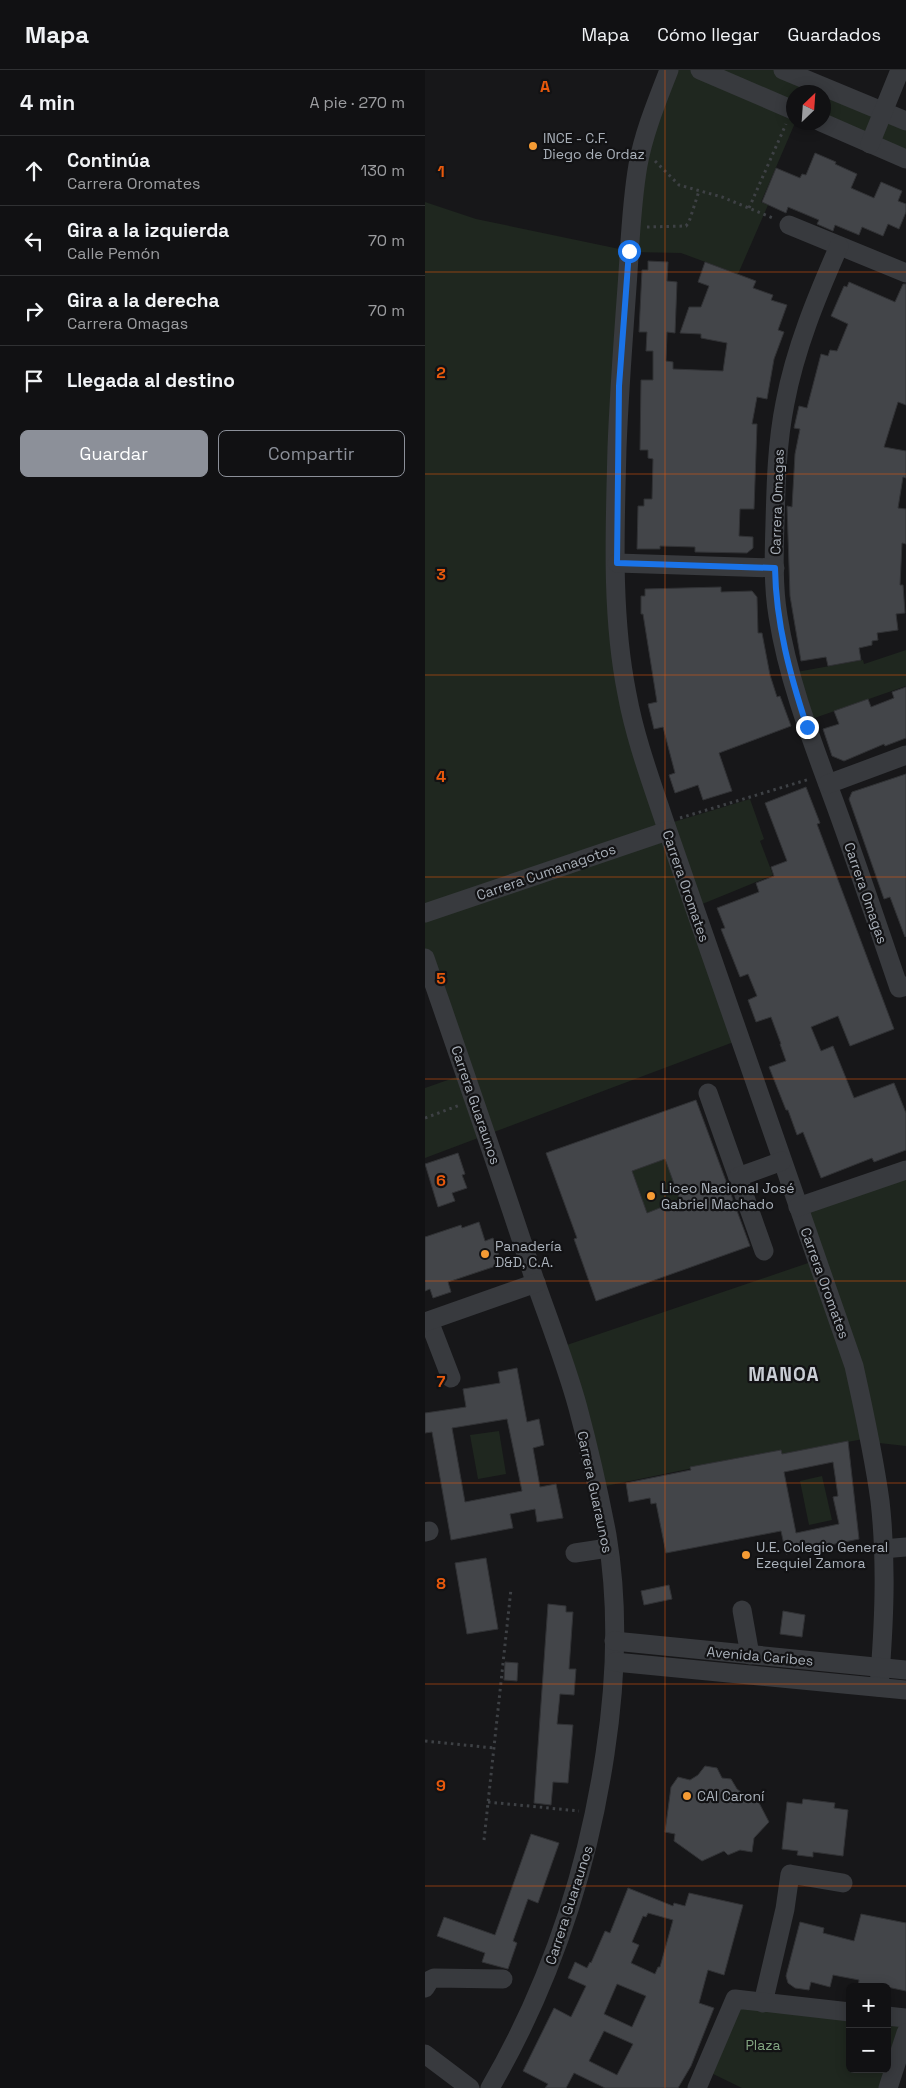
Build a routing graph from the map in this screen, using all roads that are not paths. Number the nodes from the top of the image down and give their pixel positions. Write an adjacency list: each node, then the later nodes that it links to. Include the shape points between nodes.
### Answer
1 (669, 70): 14 (street, Carrera Oromates, via 638,164 631,228 619,386)
2 (700, 70): 5 (street)
3 (783, 70): 6 (street)
4 (900, 70): 6 (street)
5 (786, 107)
6 (883, 112): 7 (street); 9 (street)
7 (906, 121)
8 (831, 126): 9 (street)
9 (870, 144): 10 (street)
10 (906, 159)
11 (789, 225): 12 (street)
12 (839, 246): 13 (street); 15 (street, Carrera Omagas, via 811,312 785,401 778,452)
13 (906, 273)
14 (617, 563): 15 (street); 18 (street, Carrera Oromates, via 620,646 627,694)
15 (775, 568): 17 (street, Carrera Omagas, via 777,615 792,682)
16 (906, 755): 17 (street)
17 (826, 779): 21 (street, Carrera Omagas)
18 (666, 827): 19 (street, Carrera Cumanagotos); 23 (street, Carrera Oromates)
19 (425, 913)
20 (425, 958): 28 (street, Carrera Guaraunos)
21 (903, 987)
22 (708, 1093): 25 (street)
23 (782, 1161): 25 (street); 26 (street, Carrera Oromates)
24 (906, 1170): 26 (street)
25 (737, 1177): 27 (street)
26 (798, 1207): 33 (street, Carrera Oromates, via 854,1366 875,1474)
27 (764, 1251)
28 (536, 1283): 29 (street); 32 (street, Carrera Guaraunos, via 577,1406)
29 (427, 1321): 30 (street)
30 (451, 1378)
31 (906, 1547): 33 (street)
32 (608, 1548): 34 (street); 36 (street, Carrera Guaraunos)
33 (883, 1549): 39 (street, Carrera Oromates, via 885,1608)
34 (575, 1554)
35 (742, 1610): 37 (street)
36 (614, 1641): 37 (street, Avenida Caribes); 38 (street, Carrera Guaraunos)
37 (750, 1655): 39 (street, Avenida Caribes)
38 (615, 1662): 41 (street, Avenida Caribes); 53 (street, Carrera Guaraunos, via 611,1712 595,1813 580,1880 556,1951 513,2047)
39 (881, 1668): 40 (street, Avenida Caribes); 41 (street, Carrera Oromates)
40 (906, 1670)
41 (879, 1688): 42 (street, Avenida Caribes)
42 (906, 1690)
43 (843, 1883): 46 (street, via 790,1874)
44 (503, 1979): 45 (street, via 434,1978)
45 (425, 1988)
46 (763, 2002): 47 (street); 54 (street, via 735,1999)
47 (846, 2012)
48 (891, 2016): 49 (street)
49 (906, 2018)
50 (906, 2032): 55 (street)
51 (425, 2054): 52 (street)
52 (470, 2088)
53 (490, 2088)
54 (697, 2088)
55 (888, 2088)

